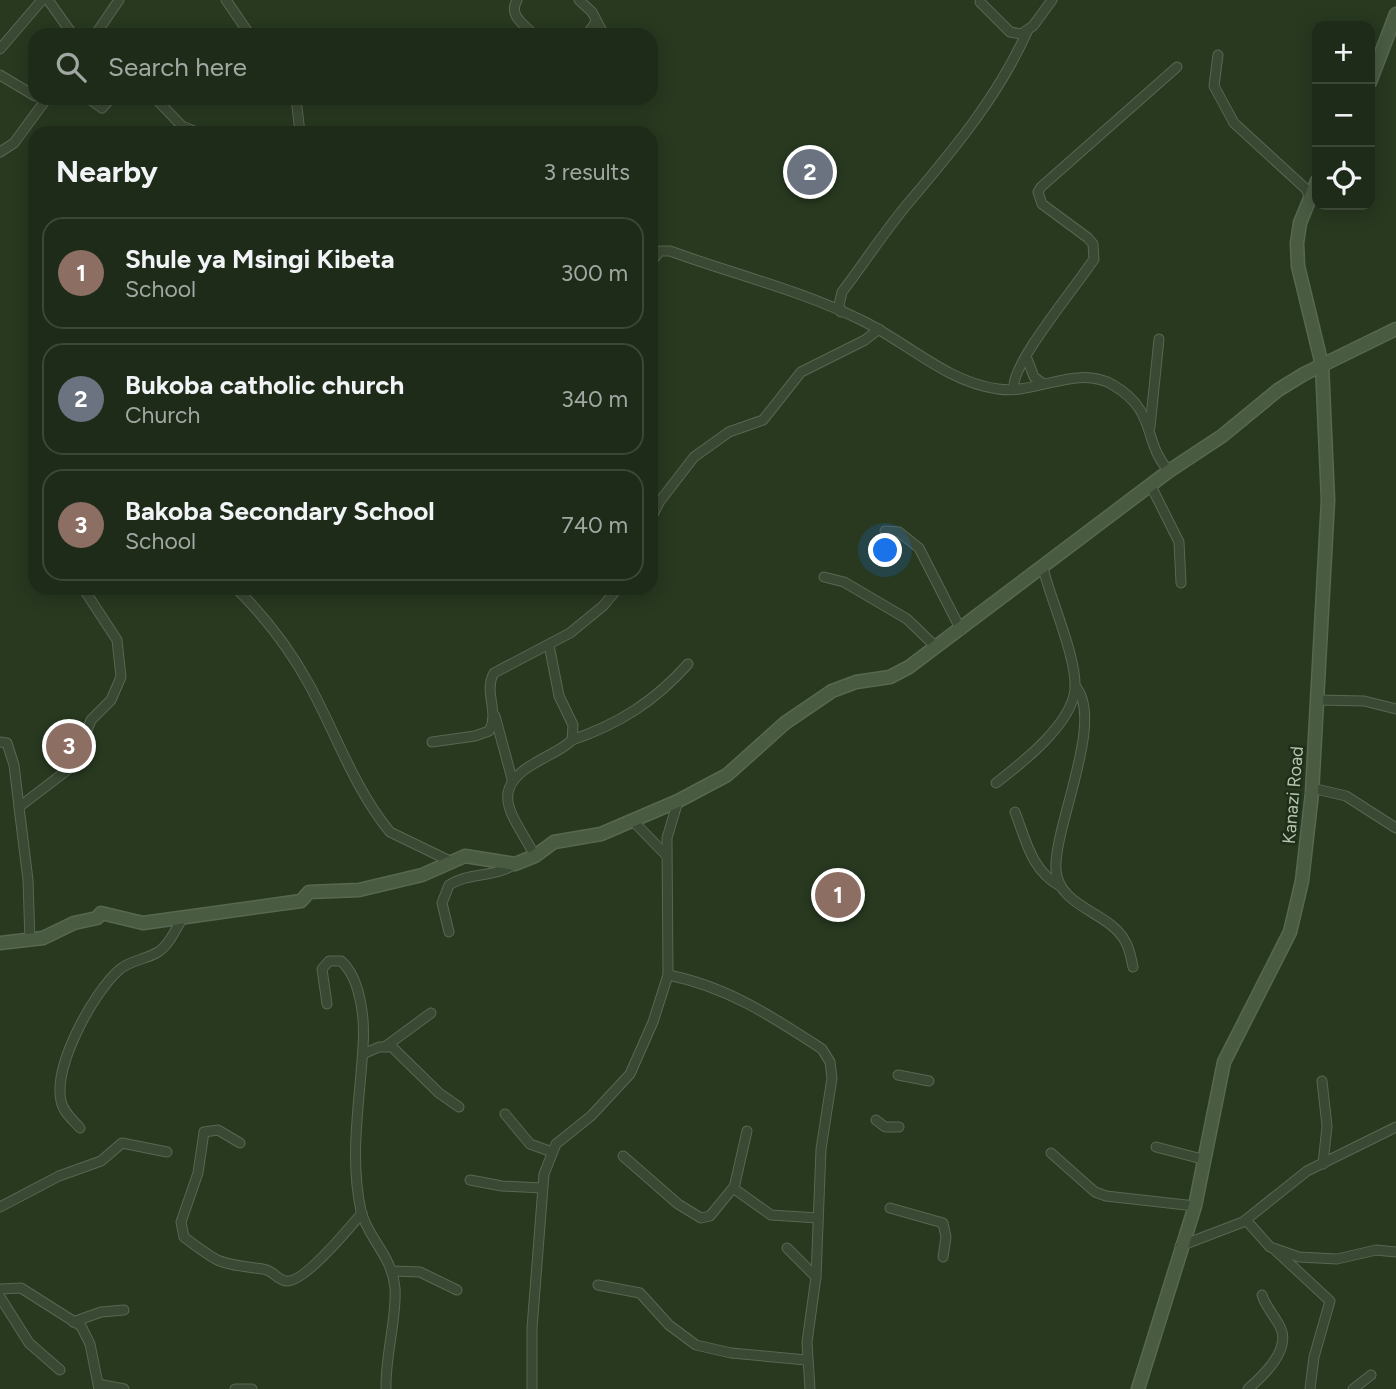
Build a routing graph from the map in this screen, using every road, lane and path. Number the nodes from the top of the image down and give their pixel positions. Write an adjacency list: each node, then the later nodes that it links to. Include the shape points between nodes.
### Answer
1 (42, 0): 18 (street)
2 (48, 0): 11 (street)
3 (119, 0): 12 (street)
4 (226, 0): 13 (street)
5 (517, 0): 14 (street, via 516,17)
6 (579, 0): 10 (street)
7 (1052, 0): 17 (street)
8 (980, 2): 17 (street, via 1010,32)
9 (1396, 14): 21 (street)
10 (596, 22): 15 (street); 16 (street)
11 (68, 28)
12 (100, 28)
13 (245, 28)
14 (527, 28)
15 (592, 28)
16 (600, 28)
17 (1027, 32): 33 (street, via 966,134 842,292)
18 (0, 49)
19 (1218, 55): 31 (street, via 1214,86 1234,123)
20 (1177, 67): 37 (street, via 1038,192 1042,204 1088,238 1094,253 1089,267)
21 (1375, 69)
22 (0, 75): 23 (street)
23 (28, 91)
24 (37, 105): 29 (street, via 14,143)
25 (162, 105): 27 (street)
26 (297, 105): 28 (street)
27 (182, 126)
28 (299, 126)
29 (1, 153)
30 (1312, 190): 31 (street, Kanazi Road)
31 (1309, 196): 38 (street, Kanazi Road, via 1300,223 1298,266)
32 (658, 253): 33 (street, via 670,251)
33 (841, 312): 34 (street)
34 (878, 329): 40 (street, via 946,372 999,390); 44 (street, via 801,372 764,420 729,432 694,457)
35 (1396, 329): 38 (street)
36 (1159, 339): 41 (street)
37 (1026, 356): 39 (street, via 1034,377); 40 (street, via 1013,378)
38 (1322, 365): 42 (street, via 1278,390 1222,436); 57 (street, Kanazi Road, via 1328,500)
39 (1042, 383): 40 (street); 41 (street, via 1085,378 1109,382 1139,405)
40 (1014, 389)
41 (1150, 427): 42 (street)
42 (1169, 471): 43 (street)
43 (1151, 486): 46 (street); 48 (street, via 1179,542)
44 (658, 505)
45 (885, 531): 52 (street, via 899,532 919,548)
46 (1043, 568): 52 (street); 56 (street)
47 (824, 577): 54 (street, via 844,582 907,619)
48 (1181, 583)
49 (88, 595): 67 (street, via 117,640 121,677 111,700 91,720 74,765)
50 (242, 595): 73 (street, via 282,639 384,826)
51 (611, 595): 53 (street, via 588,619)
52 (961, 630): 54 (street)
53 (549, 645): 59 (street, via 494,673 490,683); 60 (street, via 559,696 573,725)
54 (936, 648): 66 (street, via 890,677 849,684 816,700 727,775)
55 (688, 664): 60 (street, via 645,706)
56 (1075, 686): 64 (street, via 1064,717 1028,758); 75 (street, via 1082,701 1082,741 1056,859)
57 (1318, 700): 58 (street, via 1364,701); 65 (street, Kanazi Road)
58 (1396, 709)
59 (493, 710): 62 (street, via 492,727 484,734); 63 (street)
60 (572, 740): 63 (street)
61 (0, 742): 67 (street, via 7,743 11,753)
62 (432, 742)
63 (512, 779): 72 (street, via 506,789 507,801)
64 (996, 783)
65 (1311, 788): 70 (street, via 1346,796); 102 (street, Kanazi Road, via 1302,881 1290,932 1224,1062)
66 (678, 801): 69 (street); 71 (street)
67 (19, 807): 78 (street)
68 (1015, 812): 75 (street, via 1032,859)
69 (632, 820): 71 (street); 72 (street, via 590,837 556,842)
70 (1396, 828)
71 (666, 855): 81 (street)
72 (535, 856): 74 (street)
73 (452, 862): 74 (street, via 473,856); 76 (street, via 422,875 359,890 309,892 301,901)
74 (515, 864): 77 (street, via 496,875 465,878 449,885 442,903)
75 (1059, 886): 80 (street, via 1116,929 1125,940)
76 (183, 917): 78 (street, via 143,923 101,913); 94 (street, via 160,950 118,971 84,1016 61,1091 62,1105)
77 (449, 932)
78 (30, 941): 79 (street)
79 (0, 943)
80 (1133, 967)
81 (668, 975): 99 (street, via 635,1067); 111 (street, via 734,996 827,1053 831,1093 821,1149)
82 (327, 1004): 85 (street, via 322,969 329,961 341,961 350,972 360,1002)
83 (431, 1013): 84 (street)
84 (386, 1046): 85 (street); 89 (street, via 397,1050)
85 (363, 1054): 110 (street, via 354,1157)
86 (898, 1075): 87 (street)
87 (929, 1081)
88 (1322, 1081): 103 (street, via 1327,1126)
89 (459, 1107)
90 (505, 1114): 99 (street, via 530,1144)
91 (876, 1120): 92 (street, via 885,1127)
92 (900, 1127)
93 (1396, 1127): 103 (street)
94 (80, 1128)
95 (747, 1130): 106 (street)
96 (240, 1143): 110 (street, via 218,1130 203,1134 198,1173 181,1222 184,1237 219,1263 266,1269 285,1281 292,1280 306,1272)
97 (1156, 1147): 102 (street)
98 (167, 1152): 108 (street, via 122,1143 101,1161 59,1176)
99 (552, 1152): 105 (street)
100 (1051, 1153): 107 (street, via 1095,1192)
101 (623, 1156): 106 (street, via 701,1218 710,1216)
102 (1202, 1159): 107 (street, Kanazi Road)
103 (1323, 1164): 112 (street, via 1295,1179)
104 (470, 1180): 105 (street)
105 (542, 1188): 136 (street, via 530,1354)
106 (734, 1188): 111 (street, via 771,1215)
107 (1195, 1206): 113 (street, Kanazi Road)
108 (0, 1207)
109 (890, 1208): 117 (street, via 943,1223)
110 (362, 1213): 118 (street)
111 (818, 1218): 119 (street)
112 (1246, 1220): 113 (street); 115 (street)
113 (1180, 1246): 139 (street, Kanazi Road)
114 (787, 1248): 119 (street)
115 (1275, 1250): 116 (street, via 1328,1259); 141 (street, via 1331,1301 1314,1357)
116 (1396, 1252)
117 (943, 1256)
118 (392, 1271): 122 (street, via 420,1272); 135 (street, via 395,1298)
119 (816, 1277): 127 (street)
120 (598, 1285): 127 (street, via 640,1293 669,1325 696,1345)
121 (0, 1289): 126 (street, via 21,1288)
122 (457, 1290)
123 (1262, 1295): 140 (street, via 1282,1330 1283,1344)
124 (0, 1297): 128 (street, via 29,1343)
125 (124, 1310): 126 (street)
126 (73, 1322): 131 (street, via 87,1335)
127 (806, 1360): 129 (street)
128 (60, 1370)
129 (807, 1374): 137 (street); 138 (street)
130 (1371, 1375): 142 (street)
131 (99, 1386): 132 (street)
132 (124, 1389)
133 (235, 1389): 134 (street)
134 (252, 1389)
135 (386, 1389)
136 (532, 1389)
137 (803, 1389)
138 (810, 1389)
139 (1138, 1389)
140 (1248, 1389)
141 (1310, 1389)
142 (1353, 1389)

